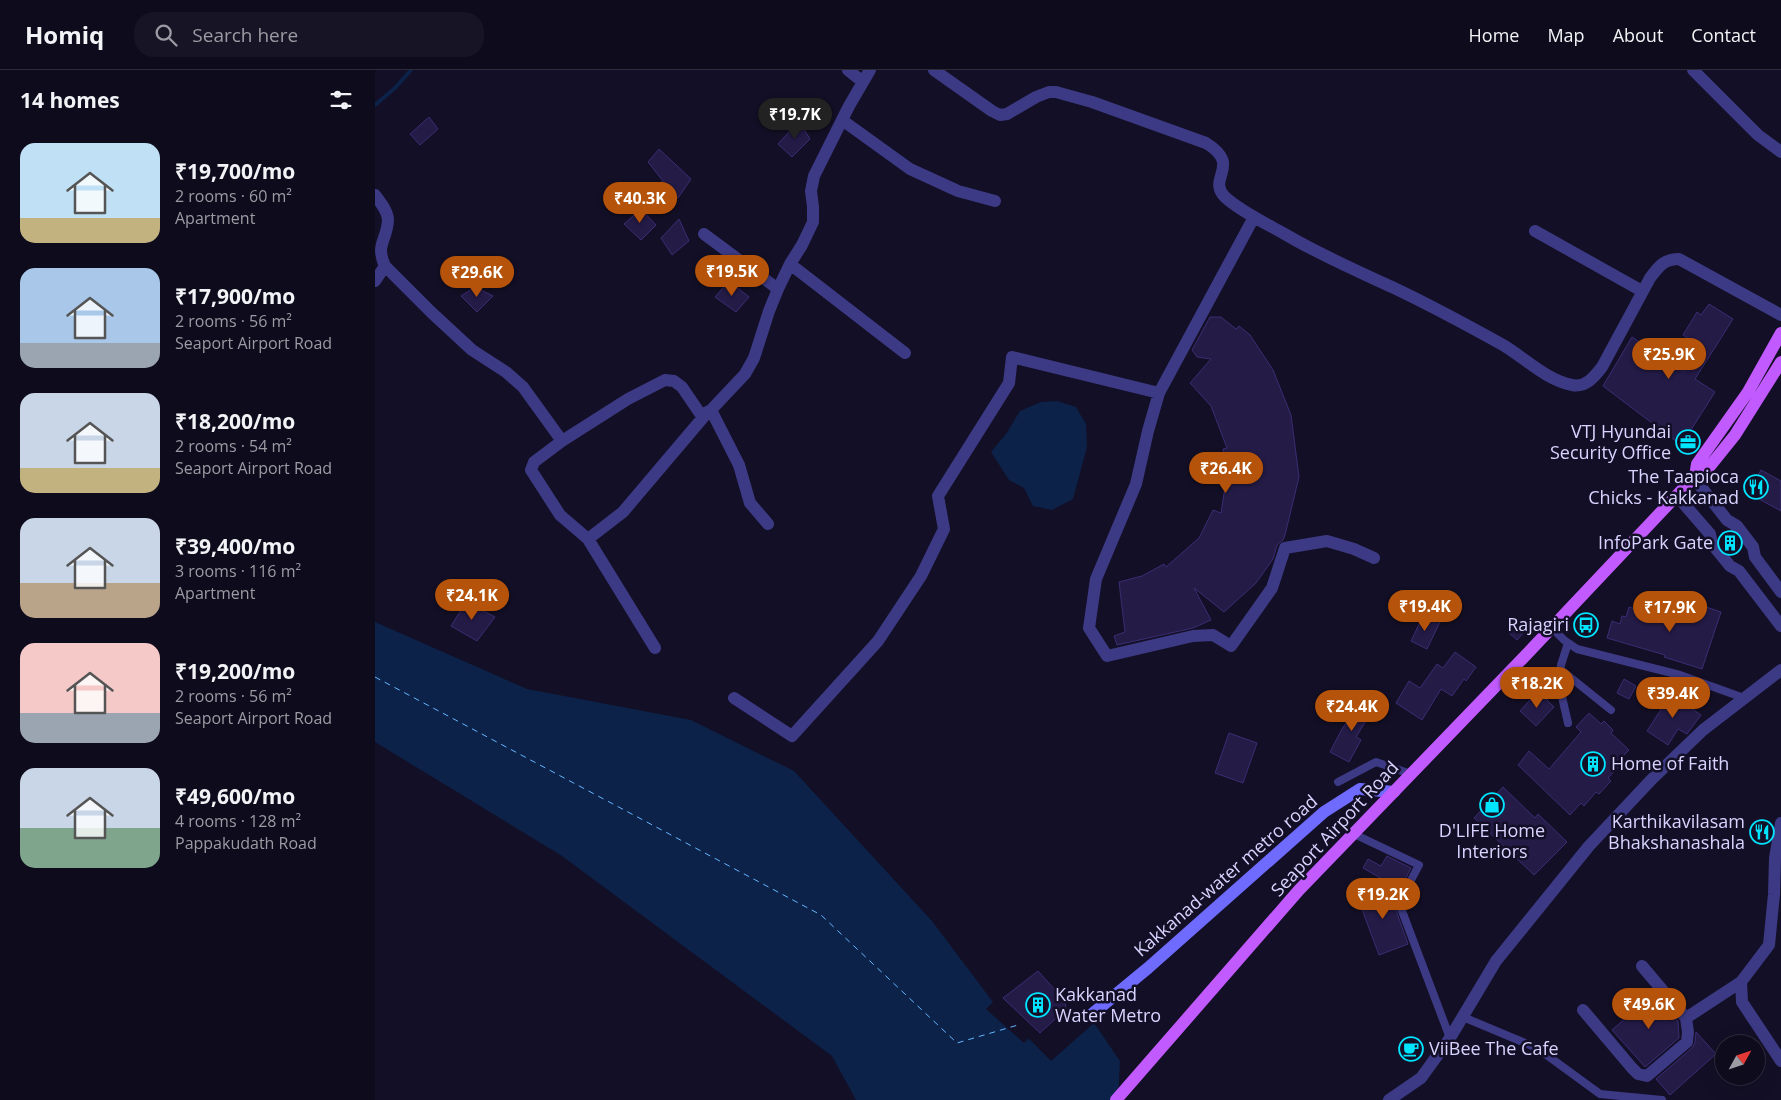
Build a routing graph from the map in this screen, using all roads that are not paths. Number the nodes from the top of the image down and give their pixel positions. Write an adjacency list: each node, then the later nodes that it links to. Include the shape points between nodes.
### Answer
1 (848, 70): 5 (street)
2 (870, 70): 5 (street)
3 (933, 70): 10 (street, via 1000,115 1036,96 1056,92 1206,143 1223,157 1220,191)
4 (1693, 70): 7 (street, via 1758,135)
5 (863, 82): 6 (street)
6 (842, 120): 9 (street, via 910,169 958,191); 13 (street, via 814,176 811,191 813,222)
7 (1781, 152)
8 (375, 195): 14 (street, via 388,220 378,250)
9 (995, 201)
10 (1254, 217): 17 (street, via 1309,249 1457,319 1553,379 1574,386 1593,379 1602,367); 22 (street)
11 (1535, 232): 17 (street)
12 (704, 234): 16 (street)
13 (790, 264): 16 (street); 20 (street)
14 (385, 266): 15 (street); 24 (street, via 472,350 523,387)
15 (375, 281)
16 (778, 289): 23 (street, via 754,358 745,374)
17 (1642, 291): 18 (street, via 1658,268 1669,259 1679,259)
18 (1781, 315)
19 (1781, 333): 25 (main road, via 1748,392 1697,464)
20 (905, 354)
21 (1781, 362): 25 (main road, via 1735,435 1706,471)
22 (1159, 393): 31 (street, via 1137,484 1096,579 1089,628 1107,656 1193,636 1213,635 1231,646 1272,588 1285,548 1327,542); 40 (street, via 1012,357 1009,383 938,496 944,529 921,576 878,641 792,736)
23 (709, 412): 24 (street, via 701,416 682,387 674,381 665,380); 27 (street, via 739,465 750,503); 29 (street, via 623,512)
24 (562, 440): 29 (street, via 534,462 531,470 560,515)
25 (1694, 477): 26 (main road, Seaport Airport Road); 28 (street, via 1716,506)
26 (1677, 496): 28 (street, via 1694,516); 35 (main road, Seaport Airport Road)
27 (767, 524)
28 (1721, 531): 30 (street, via 1737,526 1753,547); 32 (street, via 1713,544 1730,566)
29 (588, 539): 37 (street)
30 (1755, 557): 32 (street, via 1735,548); 33 (street)
31 (1374, 558)
32 (1739, 571): 34 (street)
33 (1781, 592)
34 (1781, 626)
35 (1551, 628): 36 (lane); 44 (main road, Seaport Airport Road)
36 (1568, 643): 38 (lane); 41 (lane, via 1582,650 1680,675)
37 (655, 648)
38 (1560, 669): 42 (lane); 43 (lane, via 1560,688)
39 (1781, 670): 41 (street)
40 (734, 698)
41 (1744, 698): 53 (street, via 1703,730 1589,846 1496,961)
42 (1611, 710)
43 (1568, 722)
44 (1411, 774): 45 (lane, via 1376,762); 46 (main road, Seaport Airport Road)
45 (1338, 782)
46 (1394, 792): 48 (main road, Seaport Airport Road); 52 (street, Kakkanad-water metro road, via 1360,789 1324,812)
47 (1781, 824): 50 (street, via 1775,858 1769,945)
48 (1354, 834): 55 (lane, via 1419,865 1399,903); 57 (main road, Seaport Airport Road, via 1299,890)
49 (1642, 966): 54 (street)
50 (1741, 982): 54 (street); 56 (street, via 1742,1002)
51 (1583, 1010): 54 (street, via 1632,1068 1647,1076 1687,1042)
52 (1091, 1015)
53 (1463, 1017): 55 (street); 59 (lane, via 1537,1048 1600,1094)
54 (1686, 1018)
55 (1450, 1038): 58 (street, via 1421,1078)
56 (1781, 1061)
57 (1116, 1100)
58 (1389, 1100)
59 (1662, 1100)

